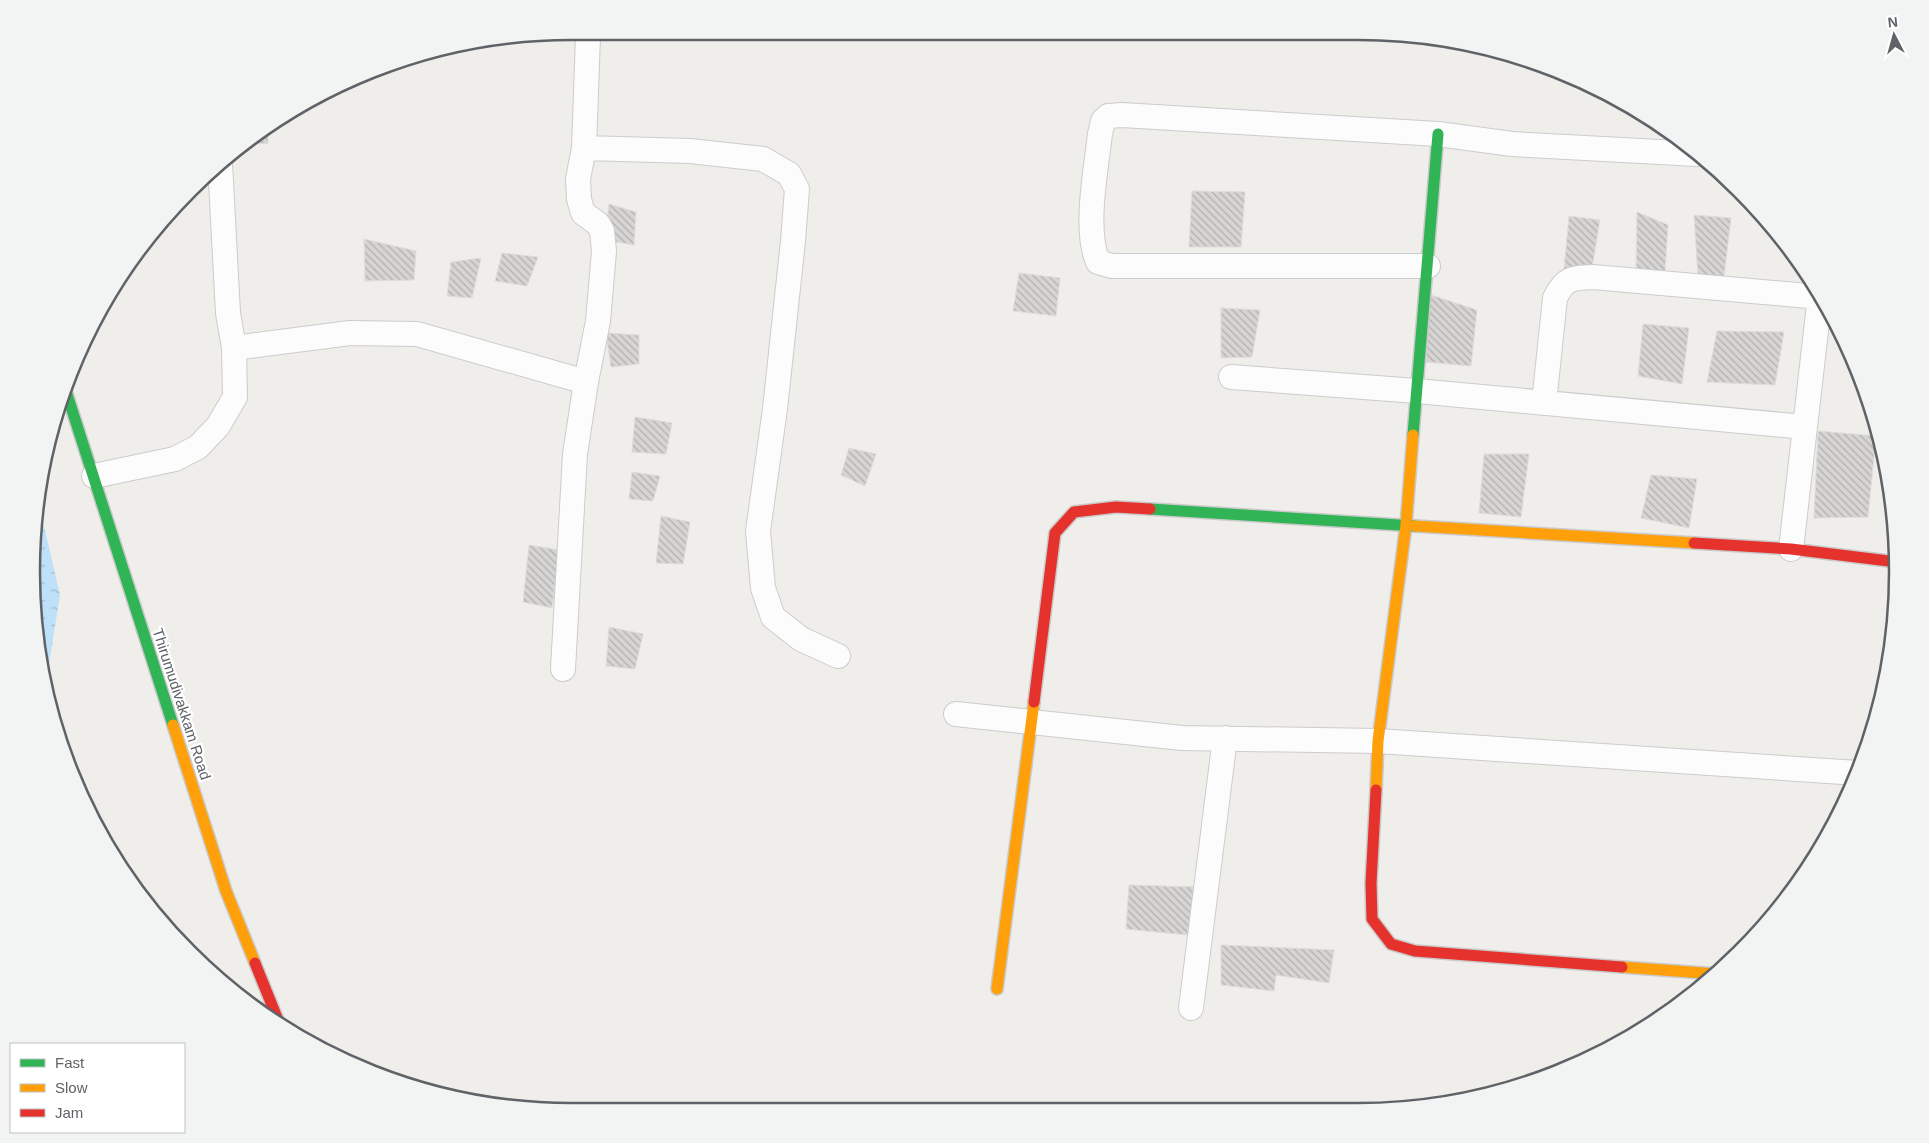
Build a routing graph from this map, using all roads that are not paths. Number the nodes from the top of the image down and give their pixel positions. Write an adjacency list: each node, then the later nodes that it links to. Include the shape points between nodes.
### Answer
1 (588, 40): 3 (street)
2 (1438, 134): 4 (street, via 1512,144); 6 (street); 6 (street, via 1108,116 1100,134 1091,230 1098,262 1112,266)
3 (584, 148): 11 (street, via 578,179 579,200 583,213 602,231 604,251 598,321); 20 (street, via 690,151 763,159 789,174 793,182 796,189 793,240 758,531 762,588 773,617 801,639)
4 (1685, 153)
5 (221, 172): 9 (street, via 228,313)
6 (1428, 266): 12 (street)
7 (1812, 296): 14 (street, via 1574,278 1562,284 1555,298)
8 (1819, 307): 15 (street)
9 (234, 348): 11 (street, via 350,333 417,334); 16 (street, via 235,398 218,426 198,447 175,459)
10 (1231, 377): 12 (street)
11 (586, 382): 21 (street, via 575,454)
12 (1417, 391): 14 (street); 17 (street)
13 (69, 399): 16 (street, Thirumudivakkam Road)
14 (1544, 403): 15 (street)
15 (1805, 427): 18 (street)
16 (94, 476): 30 (street, Thirumudivakkam Road, via 226,891)
17 (1406, 525): 18 (street); 23 (street, via 1116,507 1074,512 1055,533); 25 (street)
18 (1791, 549): 19 (street)
19 (1889, 561)
20 (838, 656)
21 (563, 669)
22 (956, 714): 23 (street)
23 (1030, 723): 24 (street, via 1182,738); 28 (street)
24 (1225, 738): 25 (street); 29 (street)
25 (1378, 741): 26 (street); 27 (street, via 1372,919 1391,944 1415,952)
26 (1850, 772)
27 (1705, 973)
28 (997, 989)
29 (1191, 1008)
30 (275, 1012)

